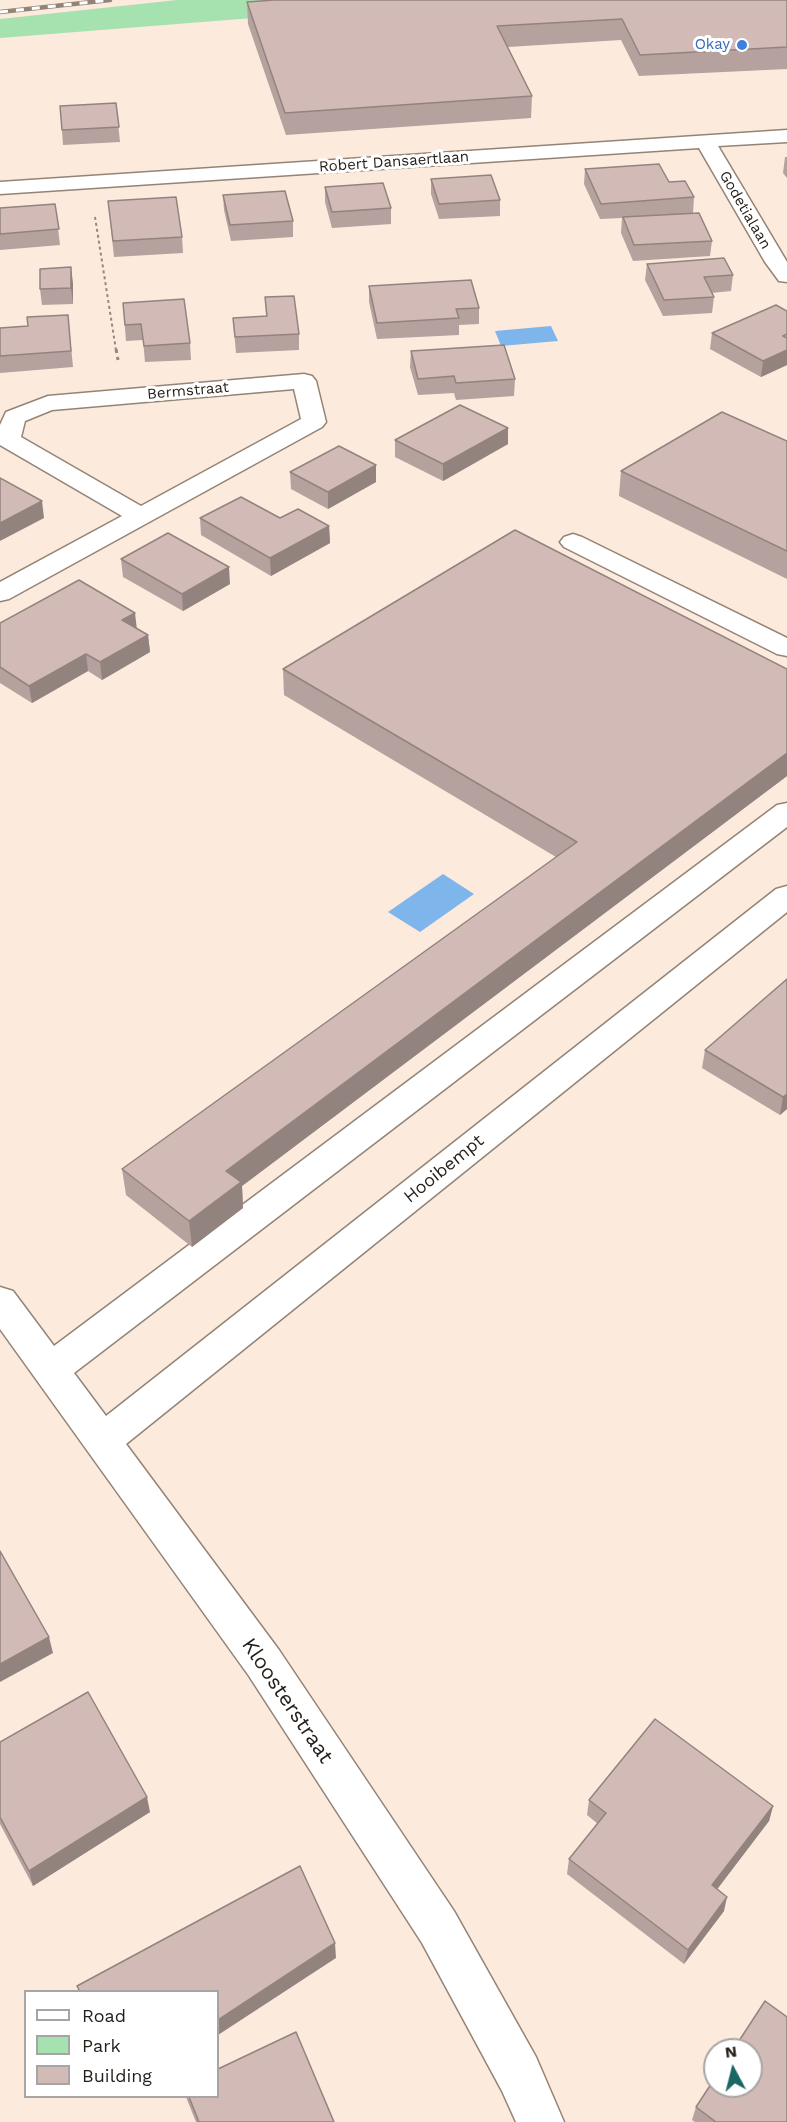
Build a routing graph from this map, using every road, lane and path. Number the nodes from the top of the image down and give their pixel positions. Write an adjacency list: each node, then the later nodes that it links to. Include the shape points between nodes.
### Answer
1 (787, 136): 2 (street, Robert Dansaertlaan)
2 (705, 142): 3 (street, Robert Dansaertlaan); 5 (street, Godetialaan)
3 (89, 182): 4 (street, Robert Dansaertlaan); 6 (path)
4 (0, 188)
5 (787, 276)
6 (124, 397): 7 (street, Bermstraat, via 48,403 14,417 8,440); 7 (street, Bermstraat, via 304,381 314,422)
7 (140, 516): 9 (street, Bermstraat)
8 (573, 542): 10 (street)
9 (0, 593)
10 (787, 648)
11 (787, 812): 14 (street)
12 (787, 896): 15 (street, Hooibempt)
13 (0, 1301): 14 (street, Kloosterstraat)
14 (51, 1369): 15 (street, Kloosterstraat)
15 (101, 1442): 16 (street, Kloosterstraat, via 264,1664 438,1927 519,2074)
16 (540, 2122)

